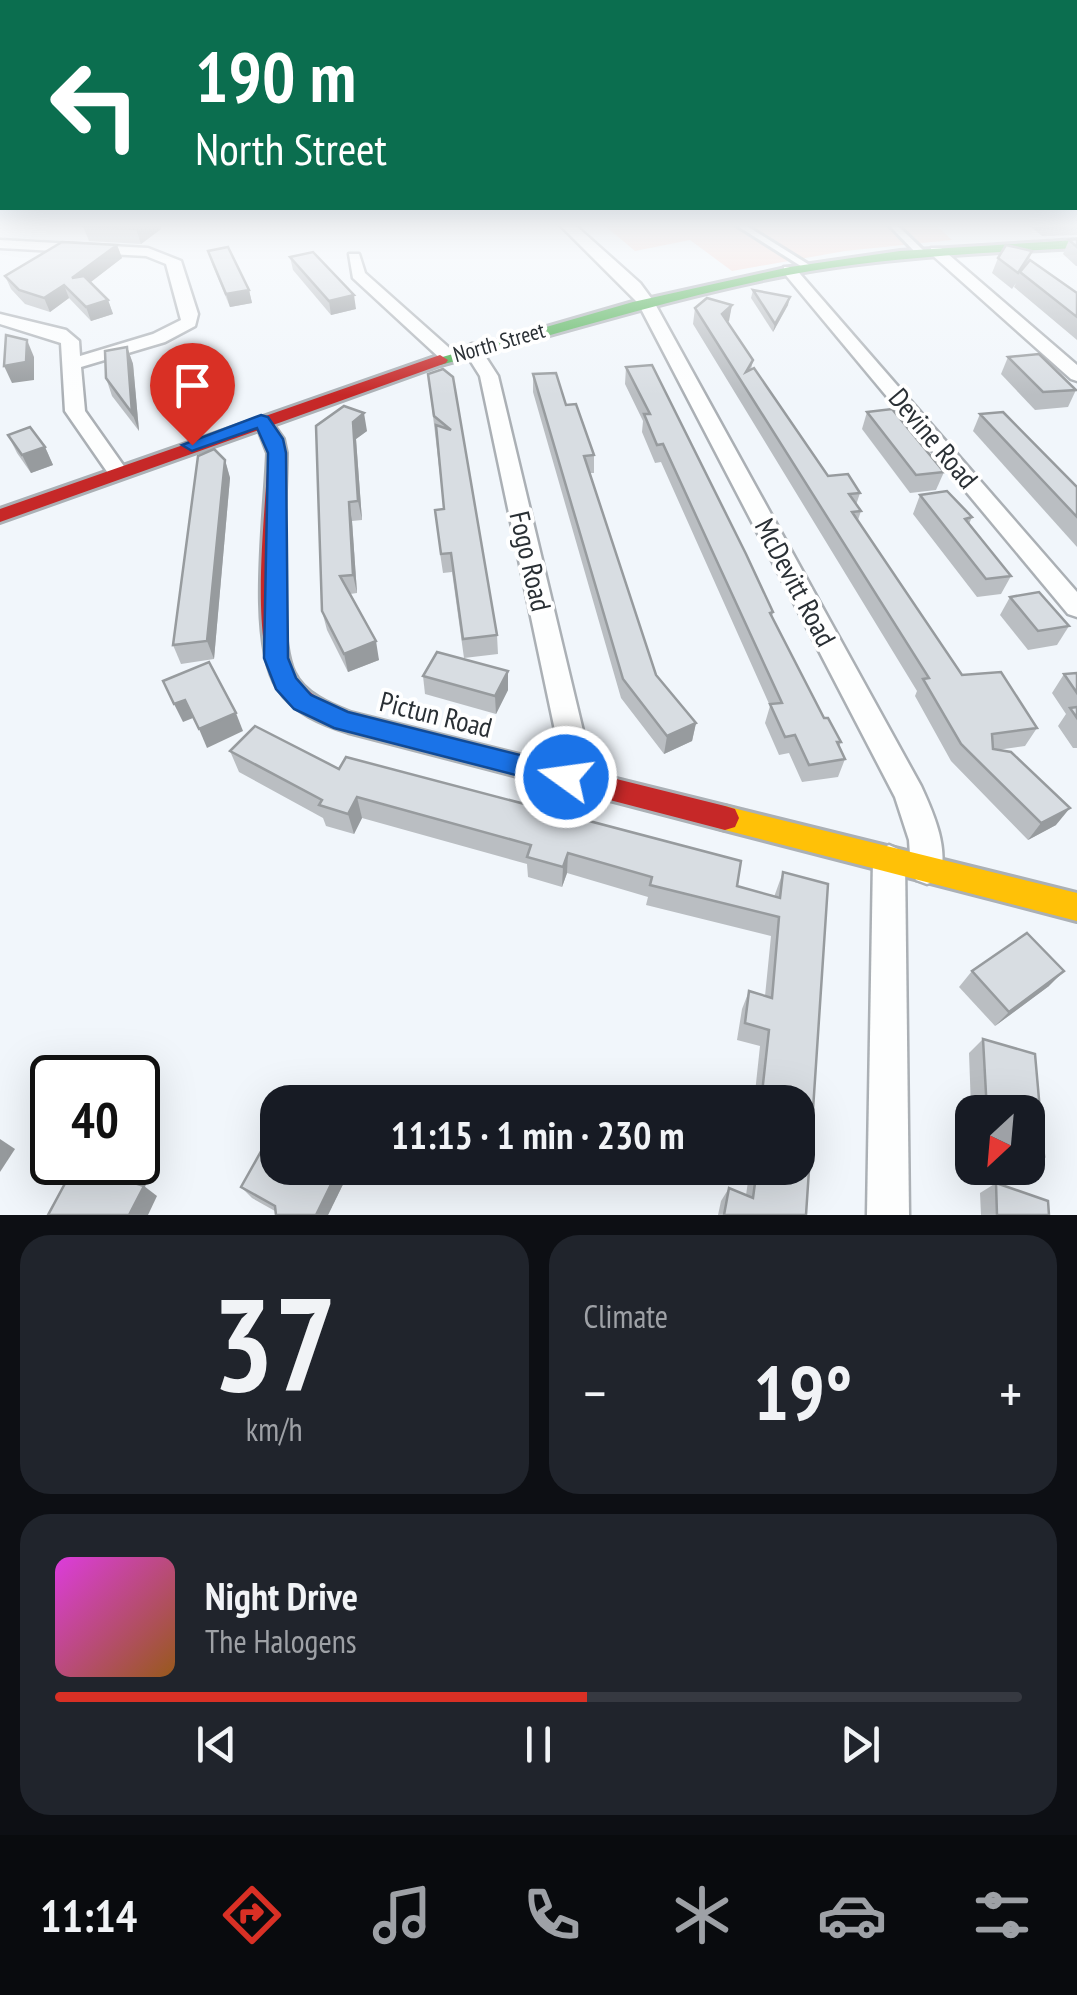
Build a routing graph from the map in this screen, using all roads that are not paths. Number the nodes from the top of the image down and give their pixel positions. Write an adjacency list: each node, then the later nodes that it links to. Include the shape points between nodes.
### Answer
1 (180, 282): 10 (street, via 189,322)
2 (367, 282): 9 (street)
3 (629, 282): 7 (street, McDevitt Road)
4 (737, 282): 7 (main road, North Street)
5 (809, 282): 15 (street, Devine Road)
6 (964, 282): 11 (street)
7 (646, 302): 9 (main road, North Street); 18 (street, McDevitt Road, via 910,795 926,840)
8 (0, 320): 10 (street, via 66,337)
9 (461, 353): 12 (main road, North Street); 16 (street, Fogo Road, via 489,376 570,735)
10 (73, 364): 13 (street, via 76,412)
11 (1077, 374)
12 (261, 421): 13 (main road, North Street); 16 (main road, Pictun Road, via 277,453 276,658 292,692 343,721)
13 (117, 472): 14 (main road, North Street)
14 (0, 516)
15 (1077, 608)
16 (566, 777): 17 (main road, Pictun Road)
17 (890, 860): 18 (main road, Pictun Road); 20 (street)
18 (928, 870): 19 (main road, Pictun Road)
19 (1077, 907)
20 (888, 1215)

